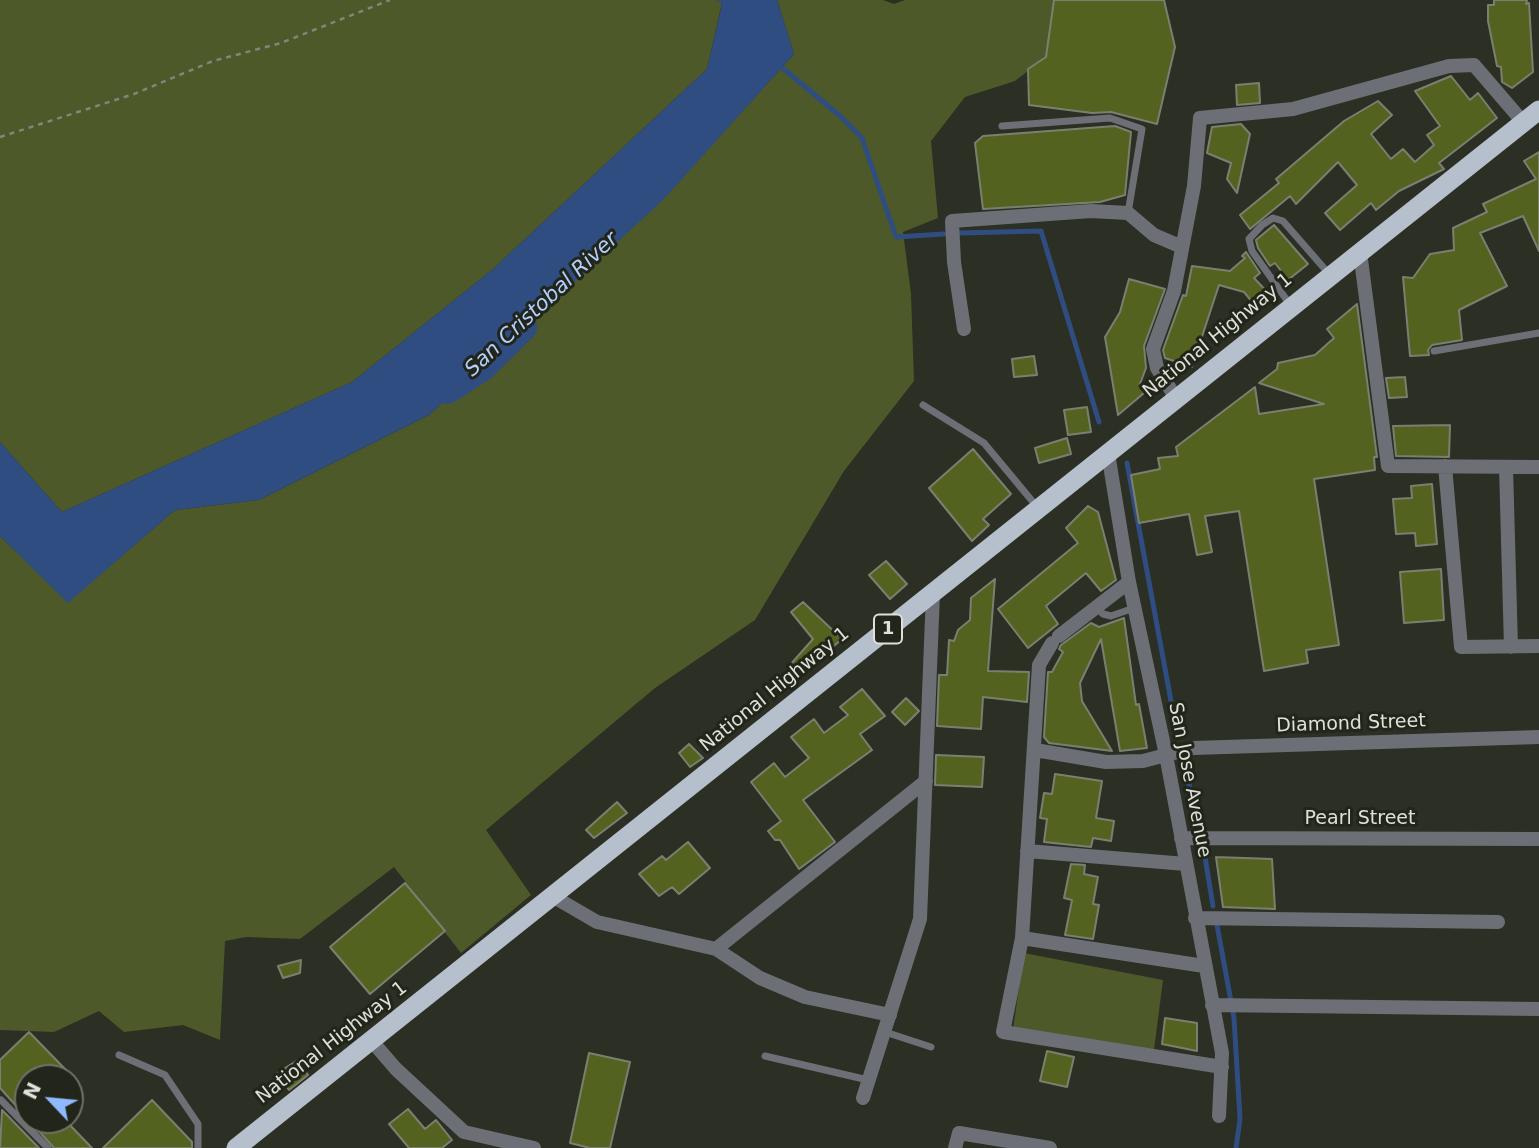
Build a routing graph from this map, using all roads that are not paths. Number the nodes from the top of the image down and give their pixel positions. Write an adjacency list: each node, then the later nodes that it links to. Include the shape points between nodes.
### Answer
1 (1539, 110): 2 (highway, National Highway 1 / 1)
2 (1523, 122): 5 (street, via 1474,65 1449,66 1293,108 1200,118); 6 (highway, National Highway 1 / 1)
3 (1002, 126): 4 (lane, via 1110,118 1142,129)
4 (1128, 213): 5 (street, via 1154,235); 9 (street, via 1091,211 952,222)
5 (1182, 247): 12 (street, via 1174,291 1153,349 1157,368)
6 (1360, 252): 7 (highway, National Highway 1 / 1); 15 (street, via 1388,466)
7 (1331, 275): 8 (highway, National Highway 1 / 1); 8 (lane, via 1283,220 1273,218 1262,225 1249,239 1252,250)
8 (1292, 306): 12 (highway, National Highway 1 / 1)
9 (964, 329)
10 (1539, 333): 11 (lane)
11 (1434, 351)
12 (1176, 398): 14 (highway, National Highway 1 / 1)
13 (923, 405): 18 (lane, via 984,443)
14 (1108, 453): 18 (highway, National Highway 1 / 1); 19 (street, San Jose Avenue)
15 (1446, 467): 16 (street); 23 (street, via 1461,647)
16 (1506, 467): 17 (street); 23 (street)
17 (1539, 467)
18 (1039, 508): 20 (highway, National Highway 1 / 1)
19 (1129, 582): 21 (street); 22 (street, San Jose Avenue)
20 (933, 593): 28 (street); 33 (highway, National Highway 1 / 1)
21 (1096, 606): 22 (lane, via 1111,617); 26 (street, via 1056,640 1039,665)
22 (1134, 608): 27 (street, San Jose Avenue)
23 (1511, 646): 24 (street)
24 (1539, 646)
25 (1539, 737): 27 (street, Diamond Street, via 1193,748)
26 (1035, 750): 27 (street, Diamond Street, via 1106,762); 31 (street)
27 (1166, 755): 29 (street, San Jose Avenue)
28 (926, 781): 37 (street); 41 (street, via 920,919)
29 (1181, 838): 30 (street, Pearl Street); 32 (street, San Jose Avenue)
30 (1539, 839)
31 (1027, 851): 32 (street); 36 (street)
32 (1186, 864): 34 (street, San Jose Avenue)
33 (554, 897): 37 (street, via 597,922); 43 (highway, National Highway 1 / 1)
34 (1195, 918): 35 (street); 38 (street, San Jose Avenue)
35 (1498, 922)
36 (1022, 937): 38 (street); 47 (street, via 1003,1032)
37 (716, 949): 41 (street, via 760,978 805,997)
38 (1204, 966): 39 (street, San Jose Avenue)
39 (1212, 1005): 40 (street); 47 (street, San Jose Avenue)
40 (1539, 1009)
41 (890, 1015): 42 (street)
42 (884, 1032): 44 (lane); 48 (street)
43 (371, 1040): 55 (highway, National Highway 1 / 1); 56 (street, via 464,1132)
44 (931, 1047)
45 (119, 1055): 54 (lane, via 165,1075 198,1124)
46 (765, 1056): 48 (lane)
47 (1222, 1067): 51 (street, San Jose Avenue)
48 (868, 1080): 49 (street)
49 (863, 1098)
50 (1, 1100): 53 (lane)
51 (1219, 1116)
52 (1025, 1146): 57 (street, via 959,1133); 58 (street)
53 (48, 1148)
54 (198, 1148)
55 (236, 1148)
56 (534, 1148)
57 (955, 1148)
58 (1050, 1148)

